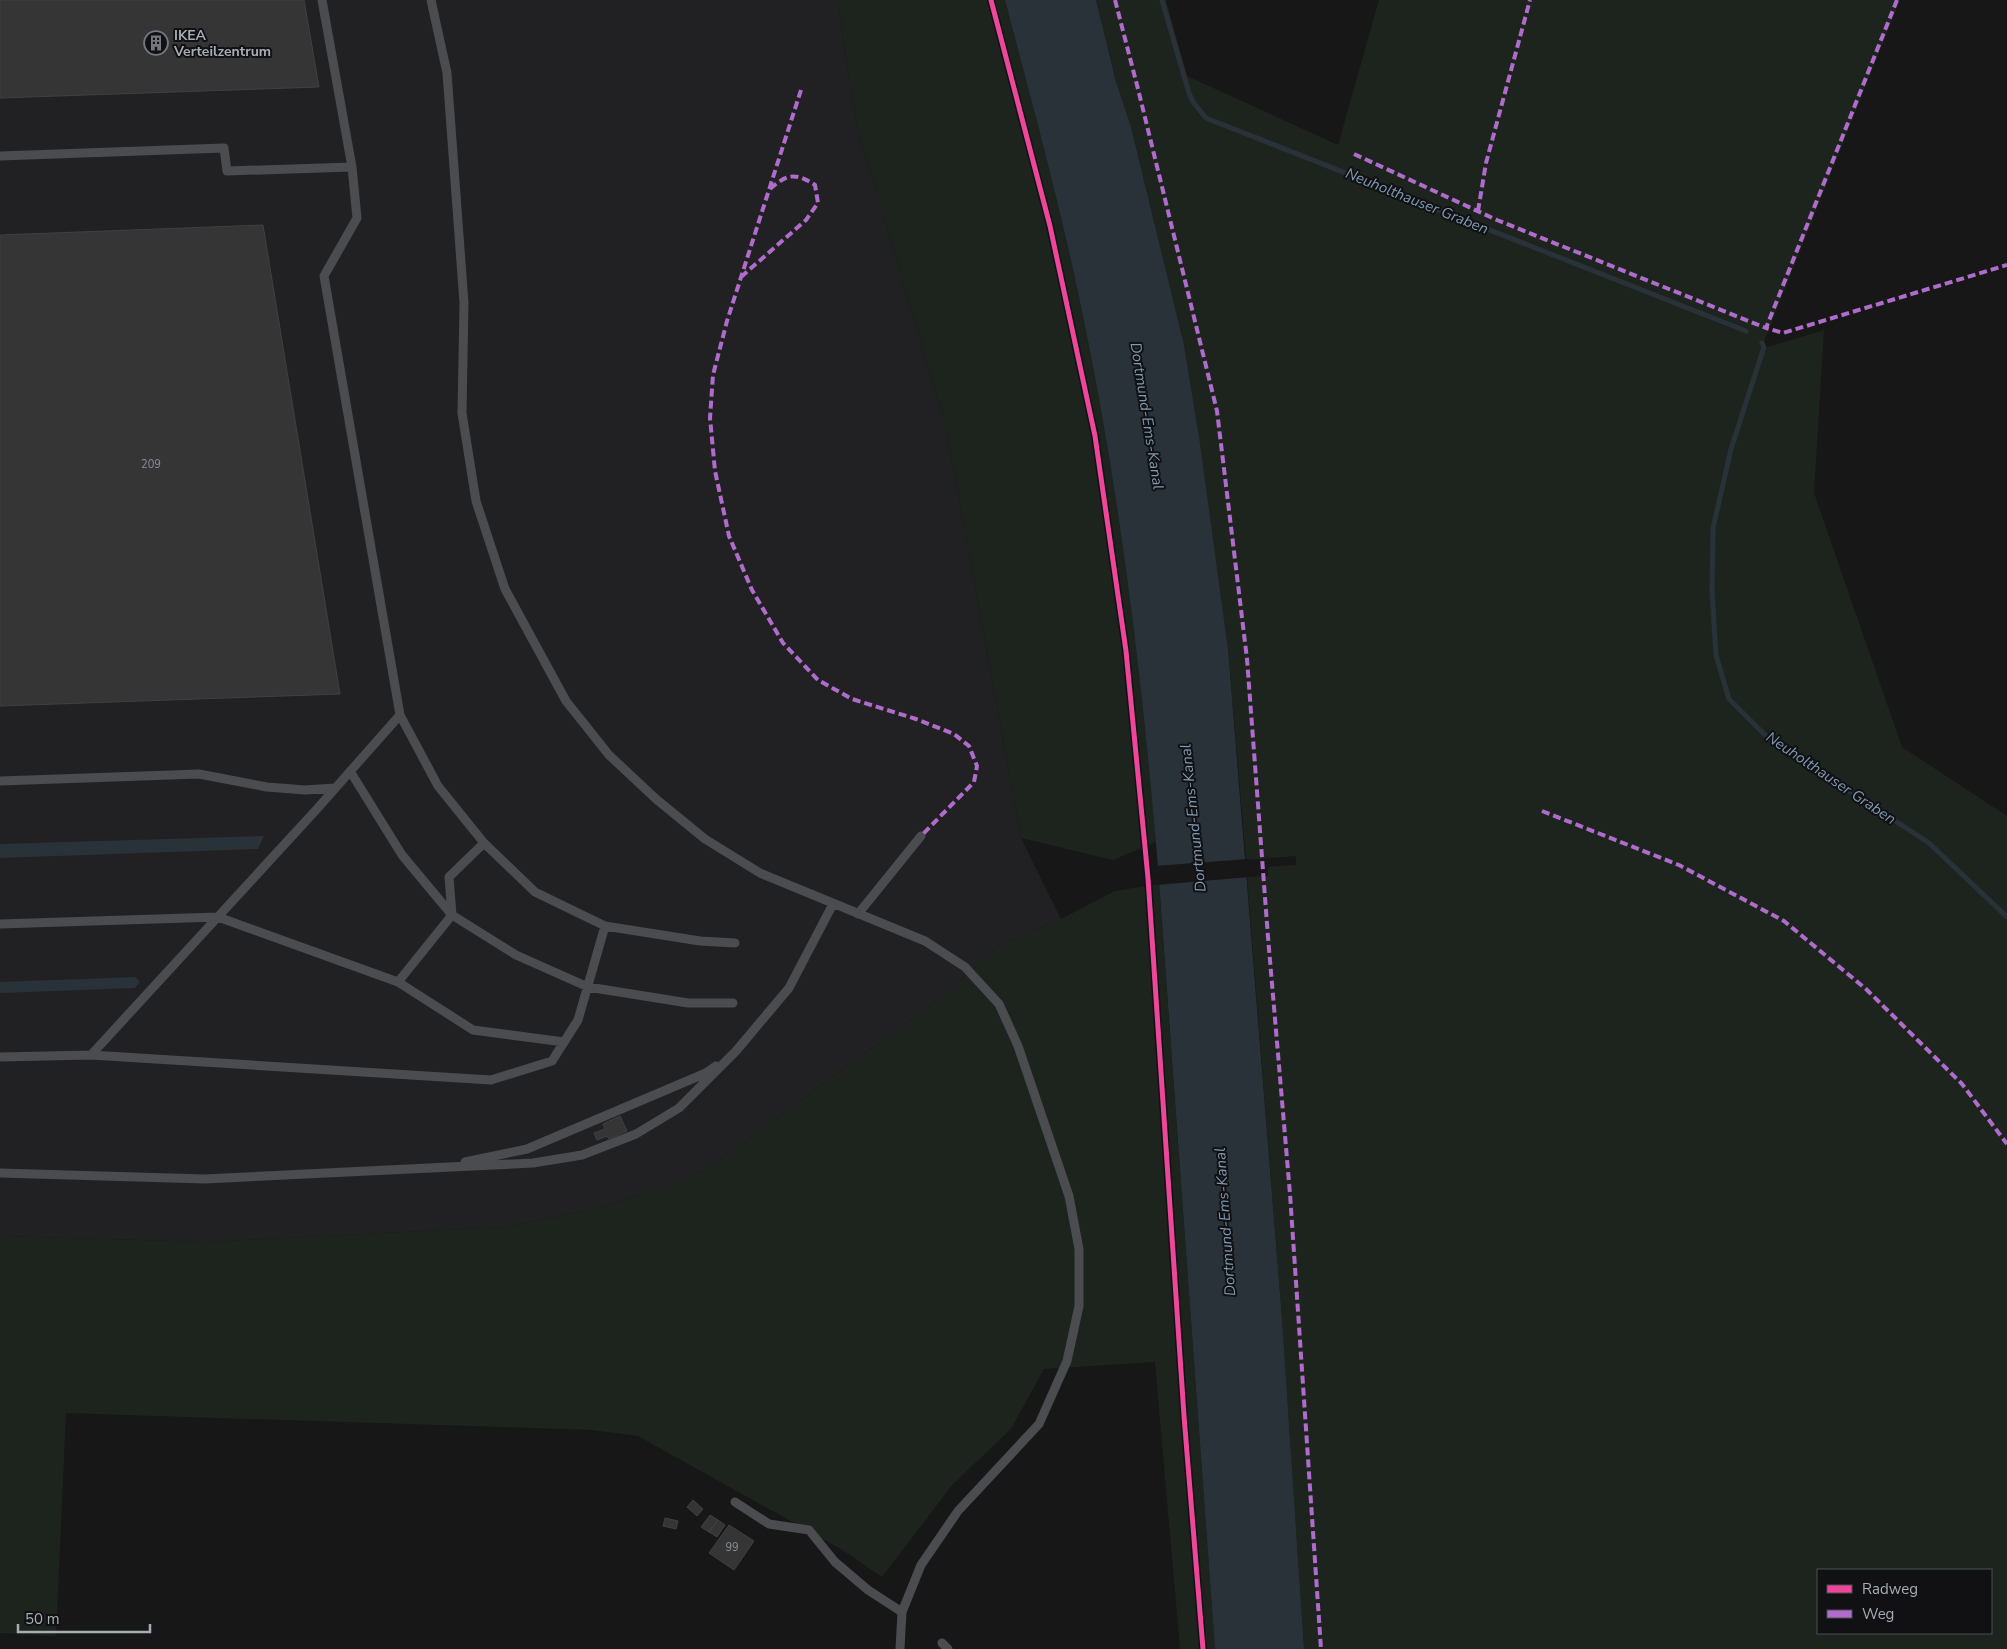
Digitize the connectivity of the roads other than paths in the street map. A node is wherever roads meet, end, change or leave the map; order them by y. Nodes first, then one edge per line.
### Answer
1 (322, 0) edge
2 (431, 0) edge
3 (0, 156) edge
4 (352, 167) junction
5 (400, 716) junction
6 (350, 771) junction
7 (0, 781) edge
8 (335, 788) junction
9 (921, 836) dead end
10 (484, 843) junction
11 (833, 904) junction
12 (452, 914) junction
13 (858, 914) junction
14 (218, 917) junction
15 (0, 924) edge
16 (605, 926) junction
17 (735, 943) dead end
18 (398, 982) junction
19 (588, 987) junction
20 (733, 1002) dead end
21 (564, 1042) junction
22 (736, 1051) junction
23 (91, 1054) junction
24 (0, 1057) edge
25 (439, 1168) junction
26 (0, 1173) edge
27 (735, 1502) dead end
28 (902, 1612) junction
29 (900, 1649) edge

1 - 4 lane
2 - 11 lane
3 - 4 lane
4 - 5 lane
5 - 6 lane
5 - 10 lane
6 - 8 lane
6 - 12 lane
7 - 8 lane
8 - 14 lane
9 - 13 lane
10 - 12 lane
10 - 16 lane
11 - 13 lane
11 - 22 lane
12 - 18 lane
12 - 19 lane
13 - 28 lane
14 - 15 lane
14 - 18 lane
14 - 23 lane
16 - 17 lane
16 - 19 lane
18 - 21 lane
19 - 20 lane
19 - 21 lane
21 - 23 lane
22 - 25 lane
22 - 25 lane
23 - 24 lane
25 - 26 lane
27 - 28 lane
28 - 29 lane

